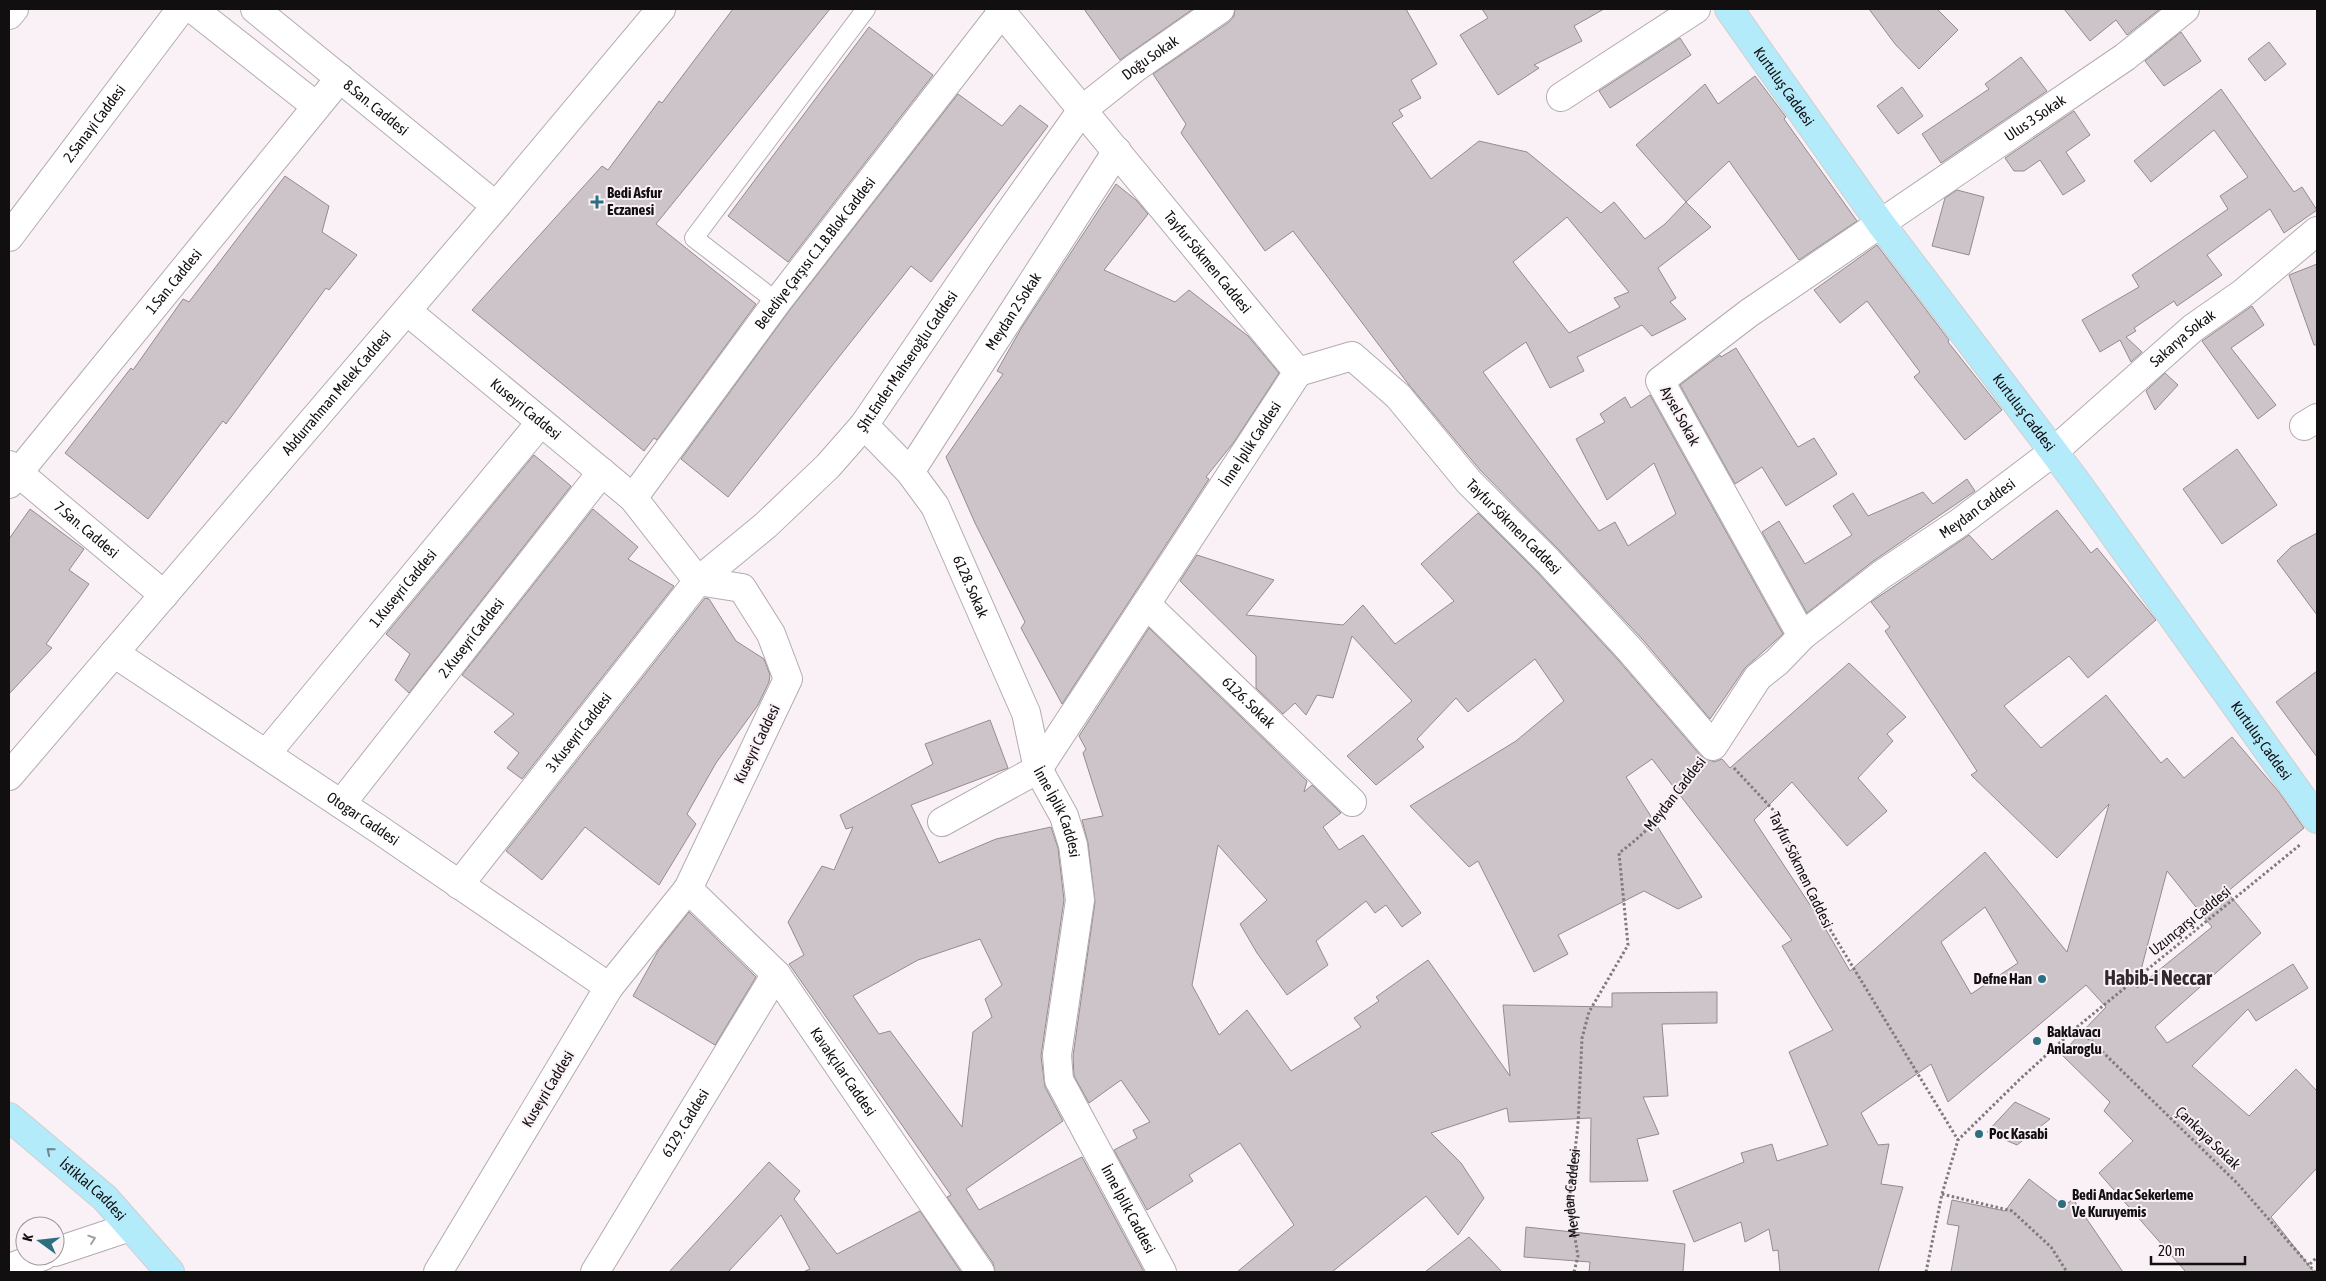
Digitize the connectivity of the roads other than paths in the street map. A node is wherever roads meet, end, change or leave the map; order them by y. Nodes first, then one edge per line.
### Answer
1 (14, 9) edge
2 (181, 9) edge
3 (193, 9) edge
4 (255, 9) edge
5 (661, 9) edge
6 (866, 9) edge
7 (1220, 9) edge
8 (1696, 9) edge
9 (1730, 9) edge
10 (2185, 9) edge
11 (1000, 10) edge
12 (9, 15) edge
13 (340, 78) junction
14 (1561, 97) dead end
15 (316, 106) junction
16 (1082, 110) junction
17 (1117, 151) junction
18 (496, 206) junction
19 (1881, 224) junction
20 (2317, 231) edge
21 (9, 237) edge
22 (777, 302) junction
23 (407, 311) junction
24 (1298, 372) junction
25 (541, 422) junction
26 (864, 425) junction
27 (2053, 452) junction
28 (602, 472) junction
29 (910, 472) junction
30 (12, 474) edge
31 (633, 498) junction
32 (698, 581) junction
33 (164, 594) junction
34 (1146, 604) junction
35 (1802, 636) junction
36 (114, 653) junction
37 (1713, 746) joint
38 (266, 754) junction
39 (1038, 769) junction
40 (9, 776) edge
41 (1352, 802) dead end
42 (341, 804) junction
43 (942, 822) dead end
44 (2312, 830) edge
45 (460, 885) junction
46 (688, 889) junction
47 (776, 974) junction
48 (609, 987) junction
49 (9, 1117) edge
50 (130, 1227) junction
51 (65, 1249) edge
52 (170, 1272) edge
53 (438, 1272) edge
54 (595, 1272) edge
55 (980, 1272) edge
56 (1162, 1272) edge

1 - 12 street
2 - 21 street, 2.Sanayi Caddesi
3 - 15 street
4 - 13 street, 8.San. Caddesi
5 - 18 street, Abdurrahman Melek Caddesi
6 - 22 lane
7 - 16 street, Doğu Sokak
8 - 14 street
9 - 19 main road, Kurtuluş Caddesi
10 - 19 street, Ulus 3 Sokak
11 - 16 street, Tayfur Sökmen Caddesi
11 - 22 street, Belediye Çarşısı C.1.B.Blok Caddesi
13 - 15 street, 1.San. Caddesi
13 - 18 street, 8.San. Caddesi
15 - 30 street, 1.San. Caddesi
16 - 17 street, Tayfur Sökmen Caddesi
16 - 26 street, Şht.Ender Mahseroğlu Caddesi
17 - 24 street, Tayfur Sökmen Caddesi
17 - 29 street, Meydan 2 Sokak
18 - 23 street, Abdurrahman Melek Caddesi
19 - 27 main road, Kurtuluş Caddesi
19 - 35 street, Aysel Sokak
20 - 27 street, Sakarya Sokak
22 - 31 street, Belediye Çarşısı C.1.B.Blok Caddesi
23 - 25 street, Kuseyri Caddesi
23 - 33 street, Abdurrahman Melek Caddesi
24 - 34 street, İnne İplik Caddesi
24 - 37 street, Tayfur Sökmen Caddesi
25 - 28 street, Kuseyri Caddesi
25 - 38 street, 1.Kuseyri Caddesi
26 - 29 street, 6128. Sokak
26 - 32 street, Şht.Ender Mahseroğlu Caddesi
27 - 35 street, Meydan Caddesi
27 - 44 main road, Kurtuluş Caddesi
28 - 31 street, Kuseyri Caddesi
28 - 42 street, 2.Kuseyri Caddesi
29 - 39 street, 6128. Sokak
30 - 33 street, 7.San. Caddesi
31 - 32 street, Kuseyri Caddesi
32 - 45 street, 3.Kuseyri Caddesi
32 - 46 street, Kuseyri Caddesi
33 - 36 street, Abdurrahman Melek Caddesi
34 - 39 street, İnne İplik Caddesi
34 - 41 street, 6126. Sokak
35 - 37 street, Meydan Caddesi
36 - 38 street, Otogar Caddesi
36 - 40 street, Abdurrahman Melek Caddesi
38 - 42 street, Otogar Caddesi
39 - 43 street
39 - 56 street, İnne İplik Caddesi
42 - 45 street, Otogar Caddesi
45 - 48 street, Otogar Caddesi
46 - 47 street, Kavakçılar Caddesi
46 - 48 street, Kuseyri Caddesi
47 - 54 street, 6129. Caddesi
47 - 55 street, Kavakçılar Caddesi
48 - 53 street, Kuseyri Caddesi
50 -> 49 main road, İstiklal Caddesi
51 -> 50 street
50 - 52 main road, İstiklal Caddesi

